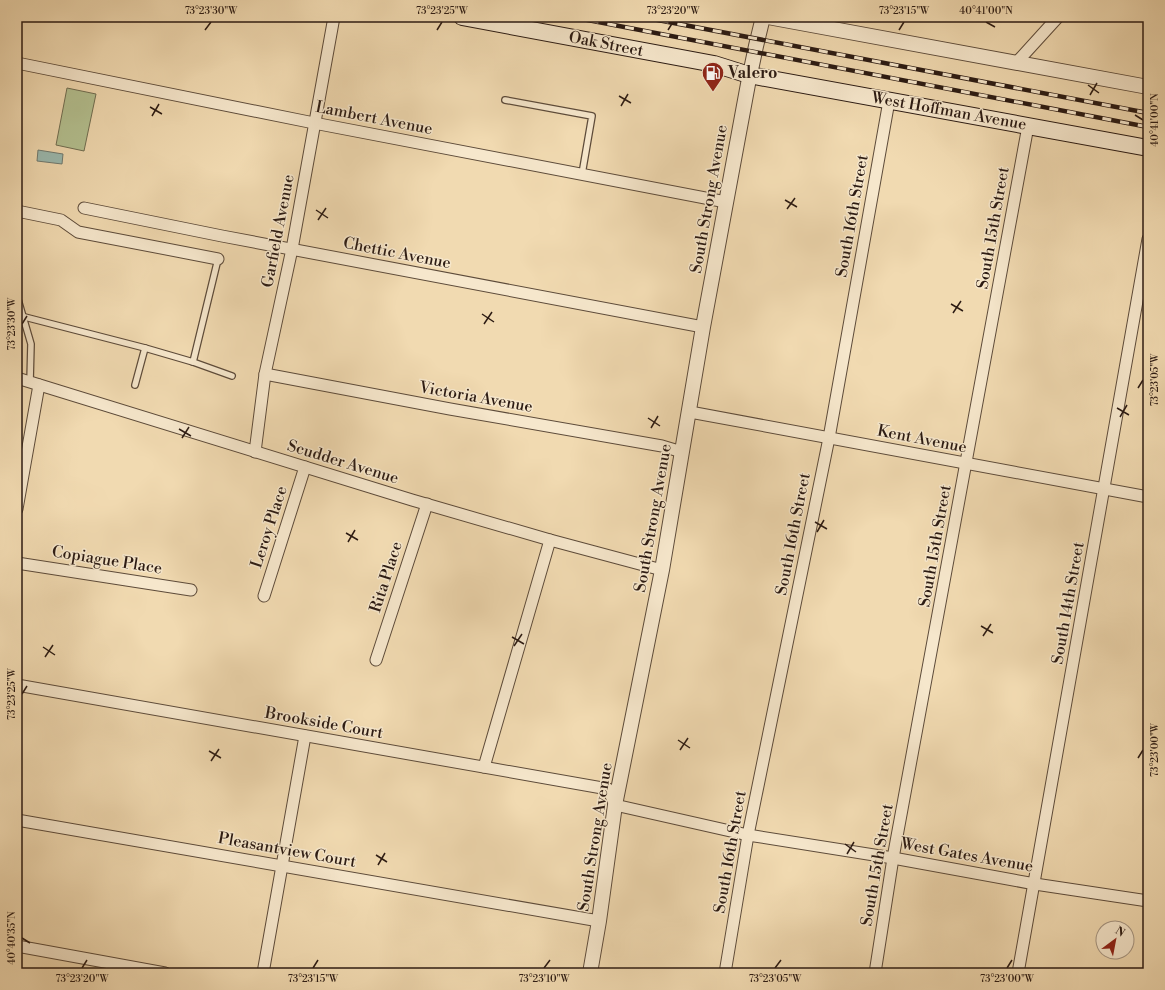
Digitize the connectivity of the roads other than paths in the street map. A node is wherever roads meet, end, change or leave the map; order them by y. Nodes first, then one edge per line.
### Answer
1 (334, 17) edge
2 (462, 17) edge
3 (763, 17) edge
4 (768, 17) edge
5 (1058, 17) edge
6 (1017, 62) junction
7 (17, 63) edge
8 (750, 75) junction
9 (1148, 87) edge
10 (505, 100) dead end
11 (889, 100) junction
12 (314, 123) junction
13 (1028, 126) junction
14 (1148, 148) edge
15 (582, 174) junction
16 (726, 202) junction
17 (84, 208) dead end
18 (17, 211) edge
19 (1148, 239) edge
20 (292, 249) junction
21 (218, 259) joint
22 (17, 296) edge
23 (20, 316) edge
24 (703, 327) junction
25 (146, 348) junction
26 (193, 362) junction
27 (265, 374) junction
28 (232, 376) dead end
29 (17, 378) edge
30 (34, 383) junction
31 (135, 384) dead end
32 (690, 412) junction
33 (829, 438) junction
34 (255, 452) junction
35 (682, 452) junction
36 (966, 464) junction
37 (305, 467) junction
38 (1104, 489) junction
39 (1148, 497) edge
40 (427, 504) junction
41 (17, 509) edge
42 (550, 540) junction
43 (17, 562) edge
44 (662, 570) junction
45 (191, 590) dead end
46 (264, 596) dead end
47 (376, 660) dead end
48 (17, 685) edge
49 (306, 736) junction
50 (484, 767) junction
51 (615, 806) junction
52 (17, 820) edge
53 (748, 836) junction
54 (894, 858) junction
55 (282, 866) junction
56 (1035, 884) junction
57 (1148, 900) edge
58 (599, 921) junction
59 (17, 946) edge
60 (165, 973) edge
61 (263, 973) edge
62 (590, 973) edge
63 (725, 973) edge
64 (875, 973) edge
65 (1018, 973) edge

1 - 12 street, Garfield Avenue
2 - 8 main road, Oak Street
3 - 8 street, South Strong Avenue
4 - 6 street
5 - 6 street
6 - 9 street
7 - 12 street, Lambert Avenue
8 - 11 main road, West Hoffman Avenue
8 - 16 street, South Strong Avenue
10 - 15 lane
11 - 13 main road, West Hoffman Avenue
11 - 33 street, South 16th Street
12 - 15 street, Lambert Avenue
12 - 20 street, Garfield Avenue
13 - 14 main road, West Hoffman Avenue
13 - 36 street, South 15th Street
15 - 16 street, Lambert Avenue
16 - 24 street, South Strong Avenue
17 - 20 street, Chettic Avenue
18 - 21 street
19 - 38 street, South 14th Street
20 - 24 street, Chettic Avenue
20 - 27 street, Garfield Avenue
21 - 26 lane
22 - 23 lane
23 - 25 lane
23 - 30 lane
24 - 32 street, South Strong Avenue
25 - 26 lane
25 - 31 lane
26 - 28 lane
27 - 34 street, Garfield Avenue
27 - 35 street, Victoria Avenue
29 - 30 street, Scudder Avenue
30 - 34 street, Scudder Avenue
30 - 41 street
32 - 33 street, Kent Avenue
32 - 35 street, South Strong Avenue
33 - 36 street, Kent Avenue
33 - 53 street, South 16th Street
34 - 37 street, Scudder Avenue
35 - 44 street, South Strong Avenue
36 - 38 street, Kent Avenue
36 - 54 street, South 15th Street
37 - 40 street, Scudder Avenue
37 - 46 street, Leroy Place
38 - 39 street, Kent Avenue
38 - 56 street, South 14th Street
40 - 42 street, Scudder Avenue
40 - 47 street, Rita Place
42 - 44 street, Scudder Avenue
42 - 50 street
43 - 45 street, Copiague Place
44 - 51 street, South Strong Avenue
48 - 49 street, Brookside Court
49 - 50 street, Brookside Court
49 - 55 street
50 - 51 street, Brookside Court
51 - 53 street, West Gates Avenue
51 - 58 street, South Strong Avenue
52 - 55 street, Pleasantview Court
53 - 54 street, West Gates Avenue
53 - 63 street, South 16th Street
54 - 56 street, West Gates Avenue
54 - 64 street, South 15th Street
55 - 58 street, Pleasantview Court
55 - 61 street
56 - 57 street, West Gates Avenue
56 - 65 street, South 14th Street
58 - 62 street, South Strong Avenue
59 - 60 street

